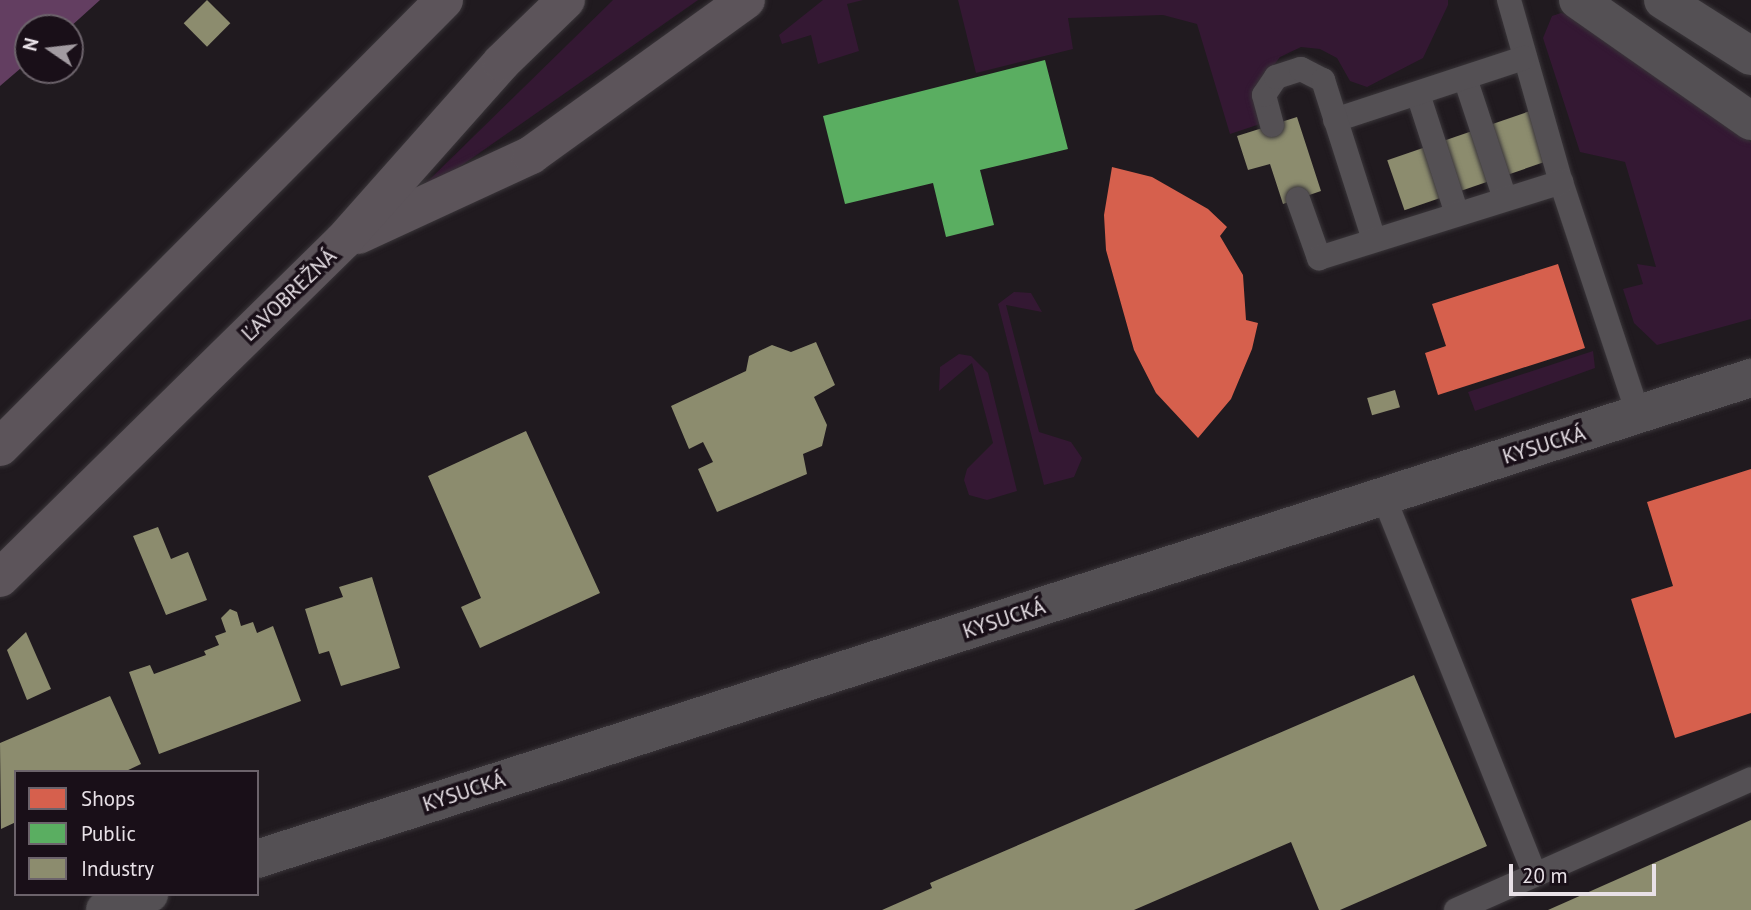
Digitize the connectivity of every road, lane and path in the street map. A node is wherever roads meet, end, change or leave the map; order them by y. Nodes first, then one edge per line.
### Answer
1 (444, 0) edge
2 (566, 0) edge
3 (747, 0) edge
4 (1509, 0) edge
5 (1578, 0) edge
6 (1663, 0) edge
7 (1751, 56) edge
8 (1524, 58) junction
9 (1465, 78) junction
10 (1418, 94) junction
11 (1335, 120) junction
12 (1751, 121) edge
13 (1272, 125) dead end
14 (1561, 182) junction
15 (1298, 199) dead end
16 (1505, 199) junction
17 (1457, 214) junction
18 (1374, 240) junction
19 (343, 241) junction
20 (1751, 378) edge
21 (1639, 416) junction
22 (0, 447) edge
23 (1383, 495) junction
24 (0, 578) edge
25 (1751, 779) edge
26 (259, 858) edge
27 (1535, 875) junction
28 (144, 896) edge
29 (105, 910) edge
30 (1456, 910) edge

1 - 22 main road
2 - 19 main road, ĽAVOBREŽNÁ
3 - 19 main road
4 - 8 lane
5 - 12 street
6 - 7 street
8 - 9 lane
8 - 14 lane
9 - 10 lane
9 - 16 lane
10 - 11 lane
10 - 17 lane
11 - 13 lane
11 - 18 lane
14 - 16 lane
14 - 21 lane
15 - 18 lane
16 - 17 lane
17 - 18 lane
19 - 24 main road, ĽAVOBREŽNÁ
20 - 21 street, KYSUCKÁ
21 - 23 street, KYSUCKÁ
23 - 26 street, KYSUCKÁ
23 - 27 lane
25 - 27 lane
27 - 30 lane
28 - 29 street

